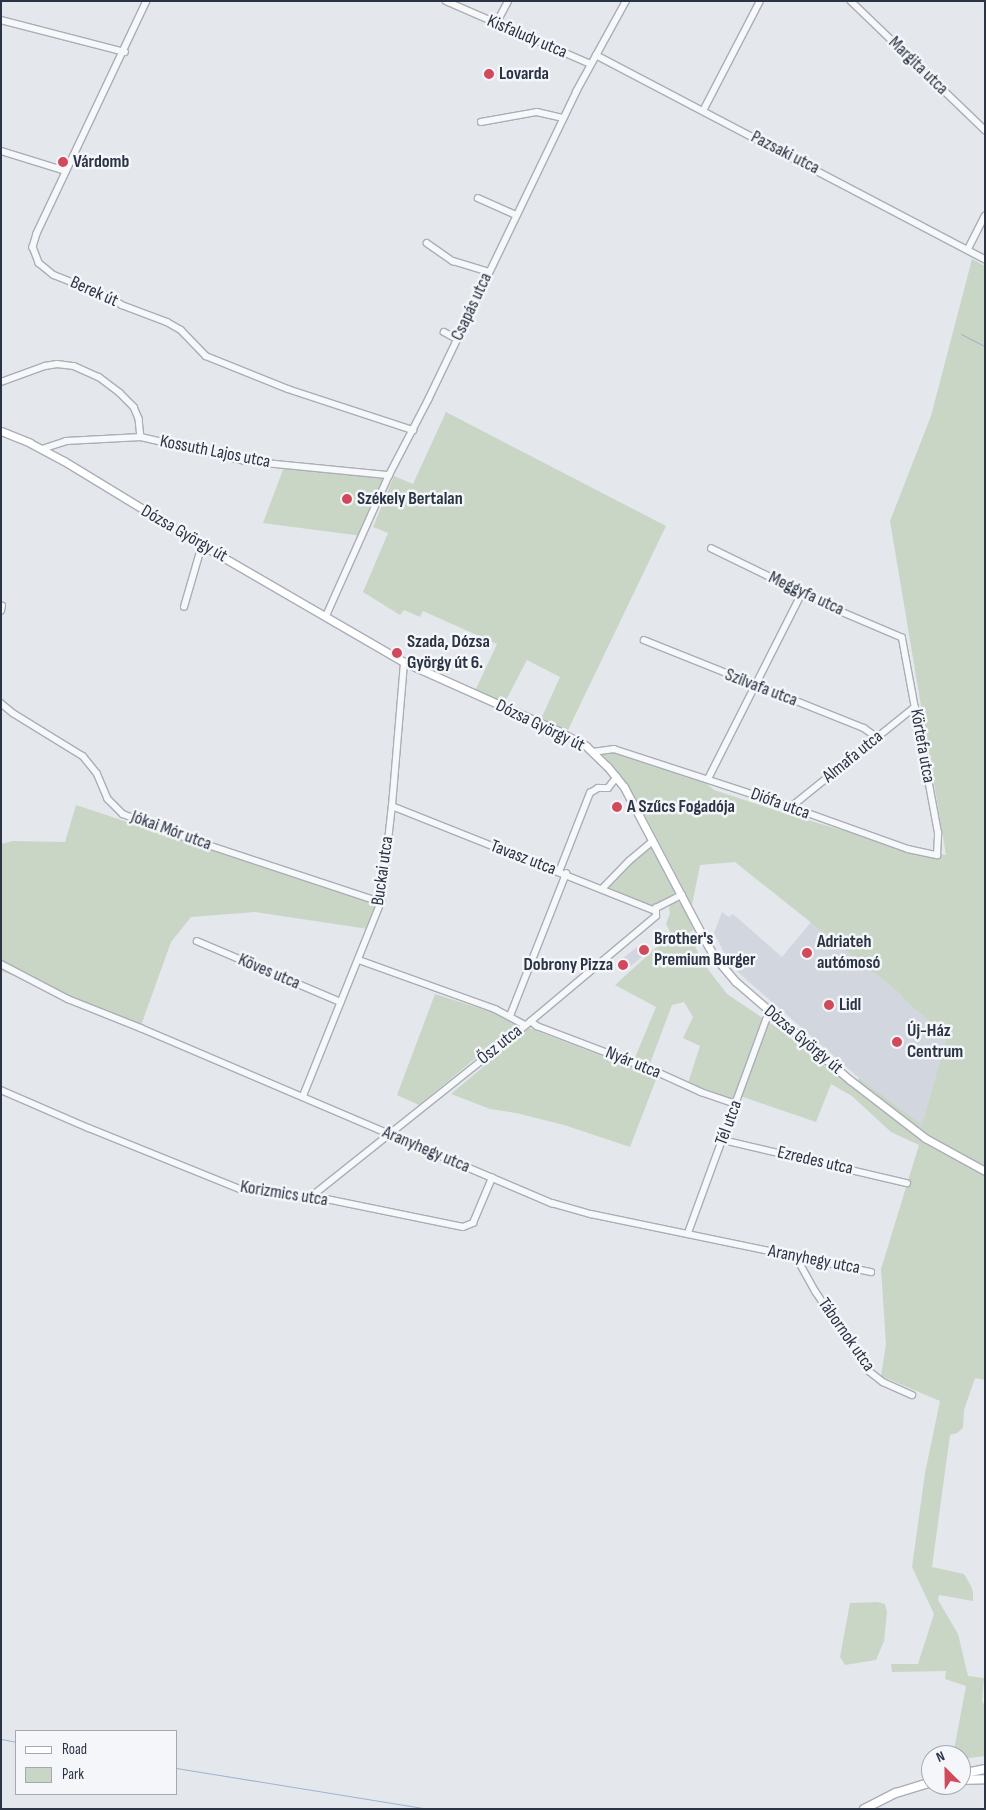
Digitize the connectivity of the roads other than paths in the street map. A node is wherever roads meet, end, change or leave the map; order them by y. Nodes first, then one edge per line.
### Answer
1 (147, 1) edge
2 (446, 1) edge
3 (508, 1) edge
4 (626, 1) edge
5 (760, 1) edge
6 (851, 1) edge
7 (1, 20) edge
8 (496, 24) junction
9 (124, 52) junction
10 (596, 55) junction
11 (581, 60) junction
12 (591, 64) junction
13 (585, 74) junction
14 (703, 111) junction
15 (563, 118) junction
16 (481, 122) dead end
17 (985, 130) edge
18 (1, 151) edge
19 (66, 171) junction
20 (478, 198) dead end
21 (516, 215) junction
22 (985, 216) edge
23 (427, 243) dead end
24 (971, 251) junction
25 (985, 259) edge
26 (488, 272) junction
27 (444, 332) dead end
28 (457, 339) junction
29 (1, 382) edge
30 (413, 430) junction
31 (1, 431) edge
32 (141, 437) junction
33 (42, 449) junction
34 (389, 475) junction
35 (202, 545) junction
36 (712, 549) dead end
37 (802, 593) junction
38 (184, 607) dead end
39 (326, 616) junction
40 (902, 638) joint
41 (644, 640) dead end
42 (404, 662) junction
43 (754, 686) junction
44 (1, 703) edge
45 (915, 707) junction
46 (877, 737) junction
47 (593, 752) junction
48 (617, 778) junction
49 (708, 779) junction
50 (392, 806) junction
51 (791, 807) junction
52 (653, 841) junction
53 (938, 855) joint
54 (563, 873) junction
55 (602, 889) junction
56 (682, 895) junction
57 (381, 902) junction
58 (654, 910) junction
59 (197, 941) dead end
60 (359, 960) junction
61 (1, 964) edge
62 (341, 1002) junction
63 (771, 1014) junction
64 (510, 1016) junction
65 (528, 1023) junction
66 (1, 1090) edge
67 (303, 1096) junction
68 (736, 1104) junction
69 (389, 1135) junction
70 (723, 1140) junction
71 (985, 1171) edge
72 (492, 1178) junction
73 (907, 1182) dead end
74 (312, 1196) junction
75 (688, 1233) junction
76 (797, 1258) junction
77 (871, 1272) dead end
78 (912, 1394) dead end
79 (985, 1769) edge
80 (971, 1772) edge
81 (985, 1779) edge
82 (971, 1780) edge
83 (921, 1785) edge
84 (864, 1809) edge

1 - 9 street, Berek út
2 - 8 street, Kisfaludy utca
3 - 8 street
4 - 10 street, Csapás utca
5 - 14 street
6 - 17 street, Margita utca
7 - 9 street
8 - 11 street, Kisfaludy utca
9 - 19 street, Berek út
10 - 12 street, Csapás utca
10 - 14 street, Pazsaki utca
11 - 12 street, Kisfaludy utca
11 - 13 street, Kisfaludy utca
12 - 13 street, Csapás utca
13 - 15 street, Csapás utca
14 - 24 street, Pazsaki utca
15 - 16 street
15 - 21 street, Csapás utca
18 - 19 street
19 - 30 street, Berek út
20 - 21 street
21 - 26 street, Csapás utca
22 - 24 street
23 - 26 street
24 - 25 street, Pazsaki utca
26 - 28 street, Csapás utca
27 - 28 street
28 - 30 street, Csapás utca
29 - 32 street
30 - 34 street, Csapás utca
31 - 33 main road, Dózsa György út
32 - 33 street, Kossuth Lajos utca
32 - 34 street, Kossuth Lajos utca
33 - 35 main road, Dózsa György út
34 - 39 street, Csapás utca
35 - 38 street
35 - 39 main road, Dózsa György út
36 - 37 street, Meggyfa utca
37 - 40 street, Meggyfa utca
37 - 43 street
39 - 42 main road, Dózsa György út
40 - 45 street, Körtefa utca
41 - 43 street, Szilvafa utca
42 - 47 main road, Dózsa György út
42 - 50 street, Buckai utca
43 - 46 street, Szilvafa utca
43 - 49 street
44 - 57 street, Jókai Mór utca
45 - 46 street, Almafa utca
45 - 53 street, Körtefa utca
46 - 51 street, Almafa utca
47 - 48 main road, Dózsa György út
47 - 49 street, Diófa utca
48 - 52 main road, Dózsa György út
48 - 54 street
49 - 51 street, Diófa utca
50 - 54 street, Tavasz utca
50 - 57 street, Buckai utca
51 - 53 street, Diófa utca
52 - 55 street
52 - 56 main road, Dózsa György út
54 - 55 street, Tavasz utca
54 - 64 street
55 - 58 street, Tavasz utca
56 - 58 street, Ősz utca
56 - 63 main road, Dózsa György út
57 - 60 street, Buckai utca
58 - 65 street, Ősz utca
59 - 62 street, Köves utca
60 - 62 street, Buckai utca
60 - 64 street, Nyár utca
61 - 67 street, Aranyhegy utca
62 - 67 street, Buckai utca
63 - 68 street, Tél utca
63 - 71 main road, Dózsa György út
64 - 65 street, Nyár utca
65 - 68 street, Nyár utca
65 - 69 street, Ősz utca
66 - 74 street, Korizmics utca
67 - 69 street, Aranyhegy utca
68 - 70 street, Tél utca
69 - 72 street, Aranyhegy utca
69 - 74 street, Ősz utca
70 - 73 street, Ezredes utca
70 - 75 street, Tél utca
72 - 74 street, Korizmics utca
72 - 75 street, Aranyhegy utca
75 - 76 street, Aranyhegy utca
76 - 77 street, Aranyhegy utca
76 - 78 street, Tábornok utca
79 - 80 highway
81 - 82 highway
83 - 84 highway

